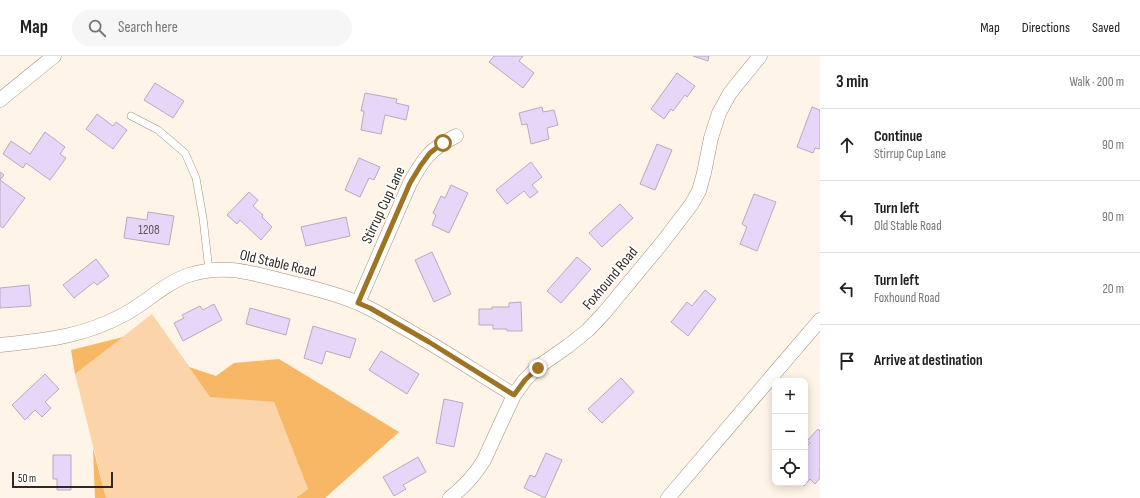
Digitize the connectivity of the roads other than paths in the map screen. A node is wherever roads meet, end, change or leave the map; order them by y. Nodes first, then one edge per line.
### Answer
1 (54, 56) edge
2 (760, 56) edge
3 (0, 100) edge
4 (131, 116) dead end
5 (456, 136) dead end
6 (210, 270) junction
7 (358, 303) junction
8 (820, 320) edge
9 (0, 345) edge
10 (514, 395) junction
11 (450, 498) edge
12 (668, 498) edge

1 - 3 street
2 - 10 street, Foxhound Road
4 - 6 lane
5 - 7 street, Stirrup Cup Lane
6 - 7 street, Old Stable Road
6 - 9 street, Old Stable Road
7 - 10 street, Old Stable Road
8 - 12 street
10 - 11 street, Foxhound Road

